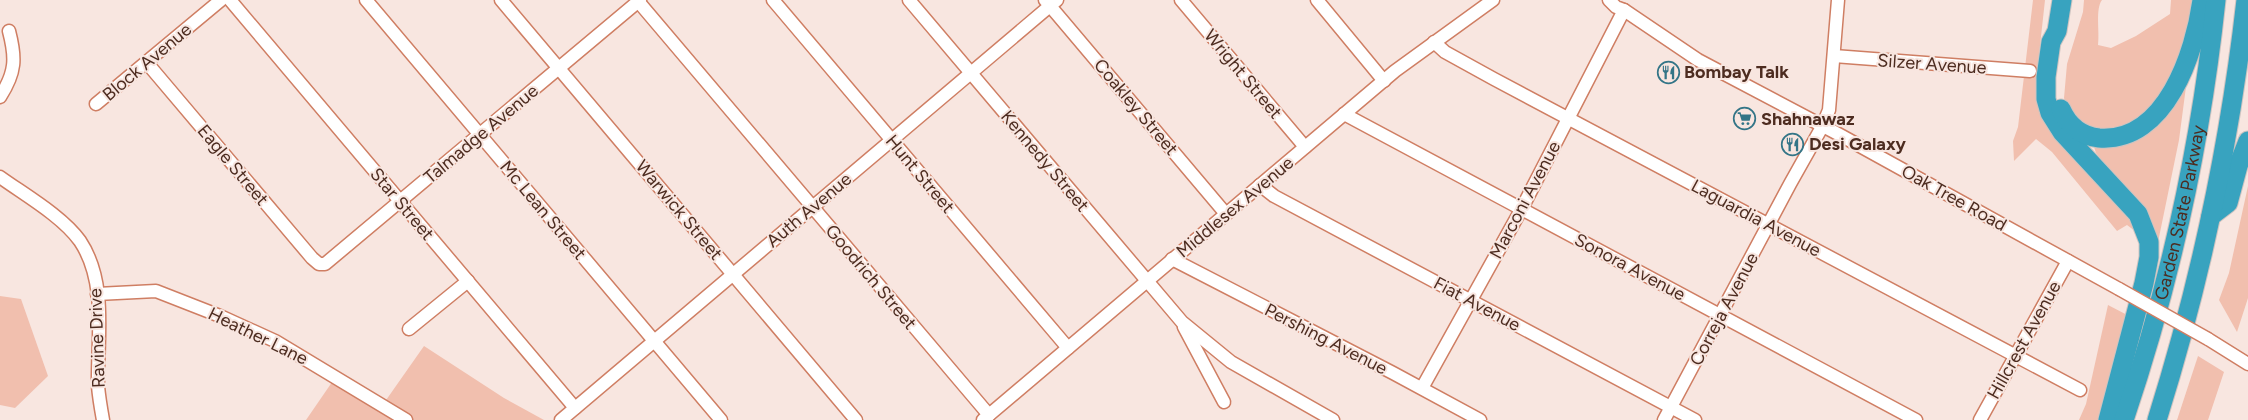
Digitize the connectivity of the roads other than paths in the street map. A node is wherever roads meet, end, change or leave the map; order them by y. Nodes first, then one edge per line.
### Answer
1 (221, 0) edge
2 (230, 0) edge
3 (366, 0) edge
4 (501, 0) edge
5 (638, 0) edge
6 (773, 0) edge
7 (908, 0) edge
8 (1181, 0) edge
9 (1317, 0) edge
10 (1493, 0) edge
11 (1609, 0) edge
12 (1838, 0) edge
13 (2062, 0) edge
14 (2202, 0) edge
15 (2216, 0) edge
16 (2246, 0) edge
17 (1051, 2) edge
18 (1624, 10) junction
19 (9, 31) dead end
20 (2057, 31) junction
21 (1434, 42) junction
22 (1834, 56) junction
23 (146, 63) junction
24 (559, 68) junction
25 (2030, 72) dead end
26 (970, 73) junction
27 (1384, 80) junction
28 (0, 97) edge
29 (96, 104) dead end
30 (1344, 114) junction
31 (1568, 119) junction
32 (1822, 127) junction
33 (480, 135) junction
34 (892, 140) junction
35 (2248, 141) edge
36 (1306, 147) junction
37 (0, 177) edge
38 (1260, 185) junction
39 (401, 202) junction
40 (812, 208) junction
41 (1521, 210) junction
42 (1226, 214) junction
43 (2211, 216) junction
44 (1769, 224) junction
45 (1172, 260) junction
46 (2068, 261) junction
47 (322, 264) joint
48 (733, 274) junction
49 (468, 282) junction
50 (1146, 282) junction
51 (97, 294) junction
52 (1470, 300) junction
53 (1720, 315) junction
54 (1182, 322) junction
55 (409, 329) dead end
56 (654, 341) junction
57 (1068, 348) junction
58 (2015, 356) junction
59 (2248, 364) edge
60 (1422, 388) junction
61 (2080, 390) dead end
62 (1224, 402) dead end
63 (1671, 407) junction
64 (575, 408) junction
65 (986, 418) edge
66 (103, 420) edge
67 (406, 420) edge
68 (560, 420) edge
69 (721, 420) edge
70 (856, 420) edge
71 (1333, 420) edge
72 (1480, 420) edge
73 (1664, 420) edge
74 (1695, 420) edge
75 (1916, 420) edge
76 (1980, 420) edge
77 (2108, 420) edge
78 (2124, 420) edge
79 (2157, 420) edge

1 - 23 street, Block Avenue
2 - 39 street, Star Street
3 - 33 street, Mc Lean Street
4 - 24 street, Warwick Street
5 - 24 street, Talmadge Avenue
5 - 40 street, Goodrich Street
6 - 34 street, Hunt Street
7 - 26 street, Kennedy Street
8 - 36 street, Wright Street
9 - 27 street
10 - 21 street, Middlesex Avenue
11 - 18 street, Oak Tree Road
12 - 22 street, Correja Avenue
13 - 20 highway
14 - 20 highway
15 - 78 highway, Garden State Parkway
16 - 43 highway, Garden State Parkway
17 - 26 street, Auth Avenue
17 - 42 street, Coakley Street
18 - 31 street, Marconi Avenue
18 - 32 street, Oak Tree Road
19 - 28 street
20 - 77 highway
21 - 27 street, Middlesex Avenue
21 - 31 street, Laguardia Avenue
22 - 25 street, Silzer Avenue
22 - 32 street, Correja Avenue
23 - 29 street, Block Avenue
23 - 47 street, Eagle Street
24 - 33 street, Talmadge Avenue
24 - 48 street, Warwick Street
26 - 34 street, Auth Avenue
26 - 50 street, Kennedy Street
27 - 30 street, Middlesex Avenue
30 - 36 street, Middlesex Avenue
30 - 41 street, Sonora Avenue
31 - 41 street, Marconi Avenue
31 - 44 street, Laguardia Avenue
32 - 44 street, Correja Avenue
32 - 46 street, Oak Tree Road
33 - 39 street, Talmadge Avenue
33 - 56 street, Mc Lean Street
34 - 40 street, Auth Avenue
34 - 57 street, Hunt Street
35 - 43 highway
36 - 38 street, Middlesex Avenue
37 - 51 street, Ravine Drive
38 - 42 street, Middlesex Avenue
38 - 52 street, Fiat Avenue
39 - 47 street, Talmadge Avenue
39 - 49 street, Star Street
40 - 48 street, Auth Avenue
40 - 65 street, Goodrich Street
41 - 52 street, Marconi Avenue
41 - 53 street, Sonora Avenue
42 - 45 street, Middlesex Avenue
43 - 79 highway, Garden State Parkway
44 - 53 street, Correja Avenue
44 - 58 street, Laguardia Avenue
45 - 50 street, Middlesex Avenue
45 - 60 street, Pershing Avenue
46 - 58 street, Hillcrest Avenue
46 - 59 street, Oak Tree Road, bridge
48 - 56 street, Auth Avenue
48 - 70 street, Warwick Street
49 - 55 street
49 - 64 street, Star Street
50 - 54 street, Kennedy Street
50 - 57 street, Middlesex Avenue
51 - 66 street, Ravine Drive
51 - 67 street, Heather Lane
52 - 60 street, Marconi Avenue
52 - 63 street, Fiat Avenue
53 - 63 street, Correja Avenue
53 - 75 street, Sonora Avenue
54 - 62 street, Kennedy Street
54 - 71 street, Kennedy Street
56 - 64 street, Auth Avenue
56 - 69 street, Mc Lean Street
57 - 65 street, Middlesex Avenue
58 - 61 street, Laguardia Avenue
58 - 76 street, Hillcrest Avenue
60 - 72 street, Pershing Avenue
63 - 73 street, Correja Avenue
63 - 74 street, Fiat Avenue
64 - 68 street, Auth Avenue

